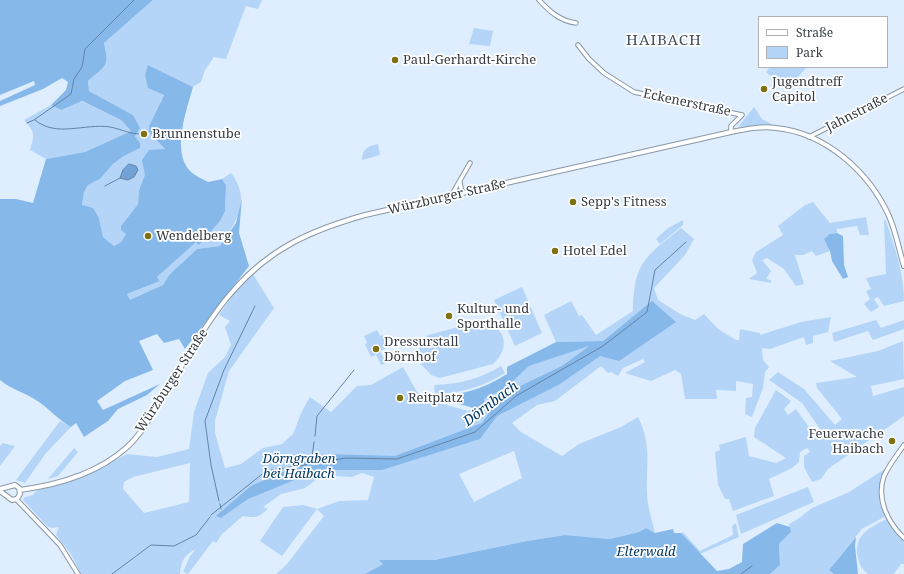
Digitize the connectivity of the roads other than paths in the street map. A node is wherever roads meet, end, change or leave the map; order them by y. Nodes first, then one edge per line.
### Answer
1 (538, 0) edge
2 (576, 23) dead end
3 (578, 45) dead end
4 (904, 89) edge
5 (731, 132) junction
6 (809, 137) junction
7 (470, 163) dead end
8 (460, 182) junction
9 (462, 194) junction
10 (451, 196) junction
11 (904, 266) edge
12 (904, 445) edge
13 (9, 487) junction
14 (0, 490) edge
15 (20, 491) junction
16 (7, 495) junction
17 (17, 499) junction
18 (904, 538) edge
19 (78, 574) edge

1 - 2 street
3 - 5 street, Eckenerstraße
4 - 6 street, Jahnstraße
5 - 6 main road, Würzburger Straße
5 - 9 main road, Würzburger Straße
6 - 11 main road, Würzburger Straße
7 - 8 street
8 - 9 street
8 - 10 street
9 - 10 main road, Würzburger Straße
10 - 15 main road, Würzburger Straße
12 - 18 street
13 - 14 main road
13 - 15 main road
13 - 16 main road
14 - 16 main road
15 - 17 main road
16 - 17 main road
17 - 19 street

